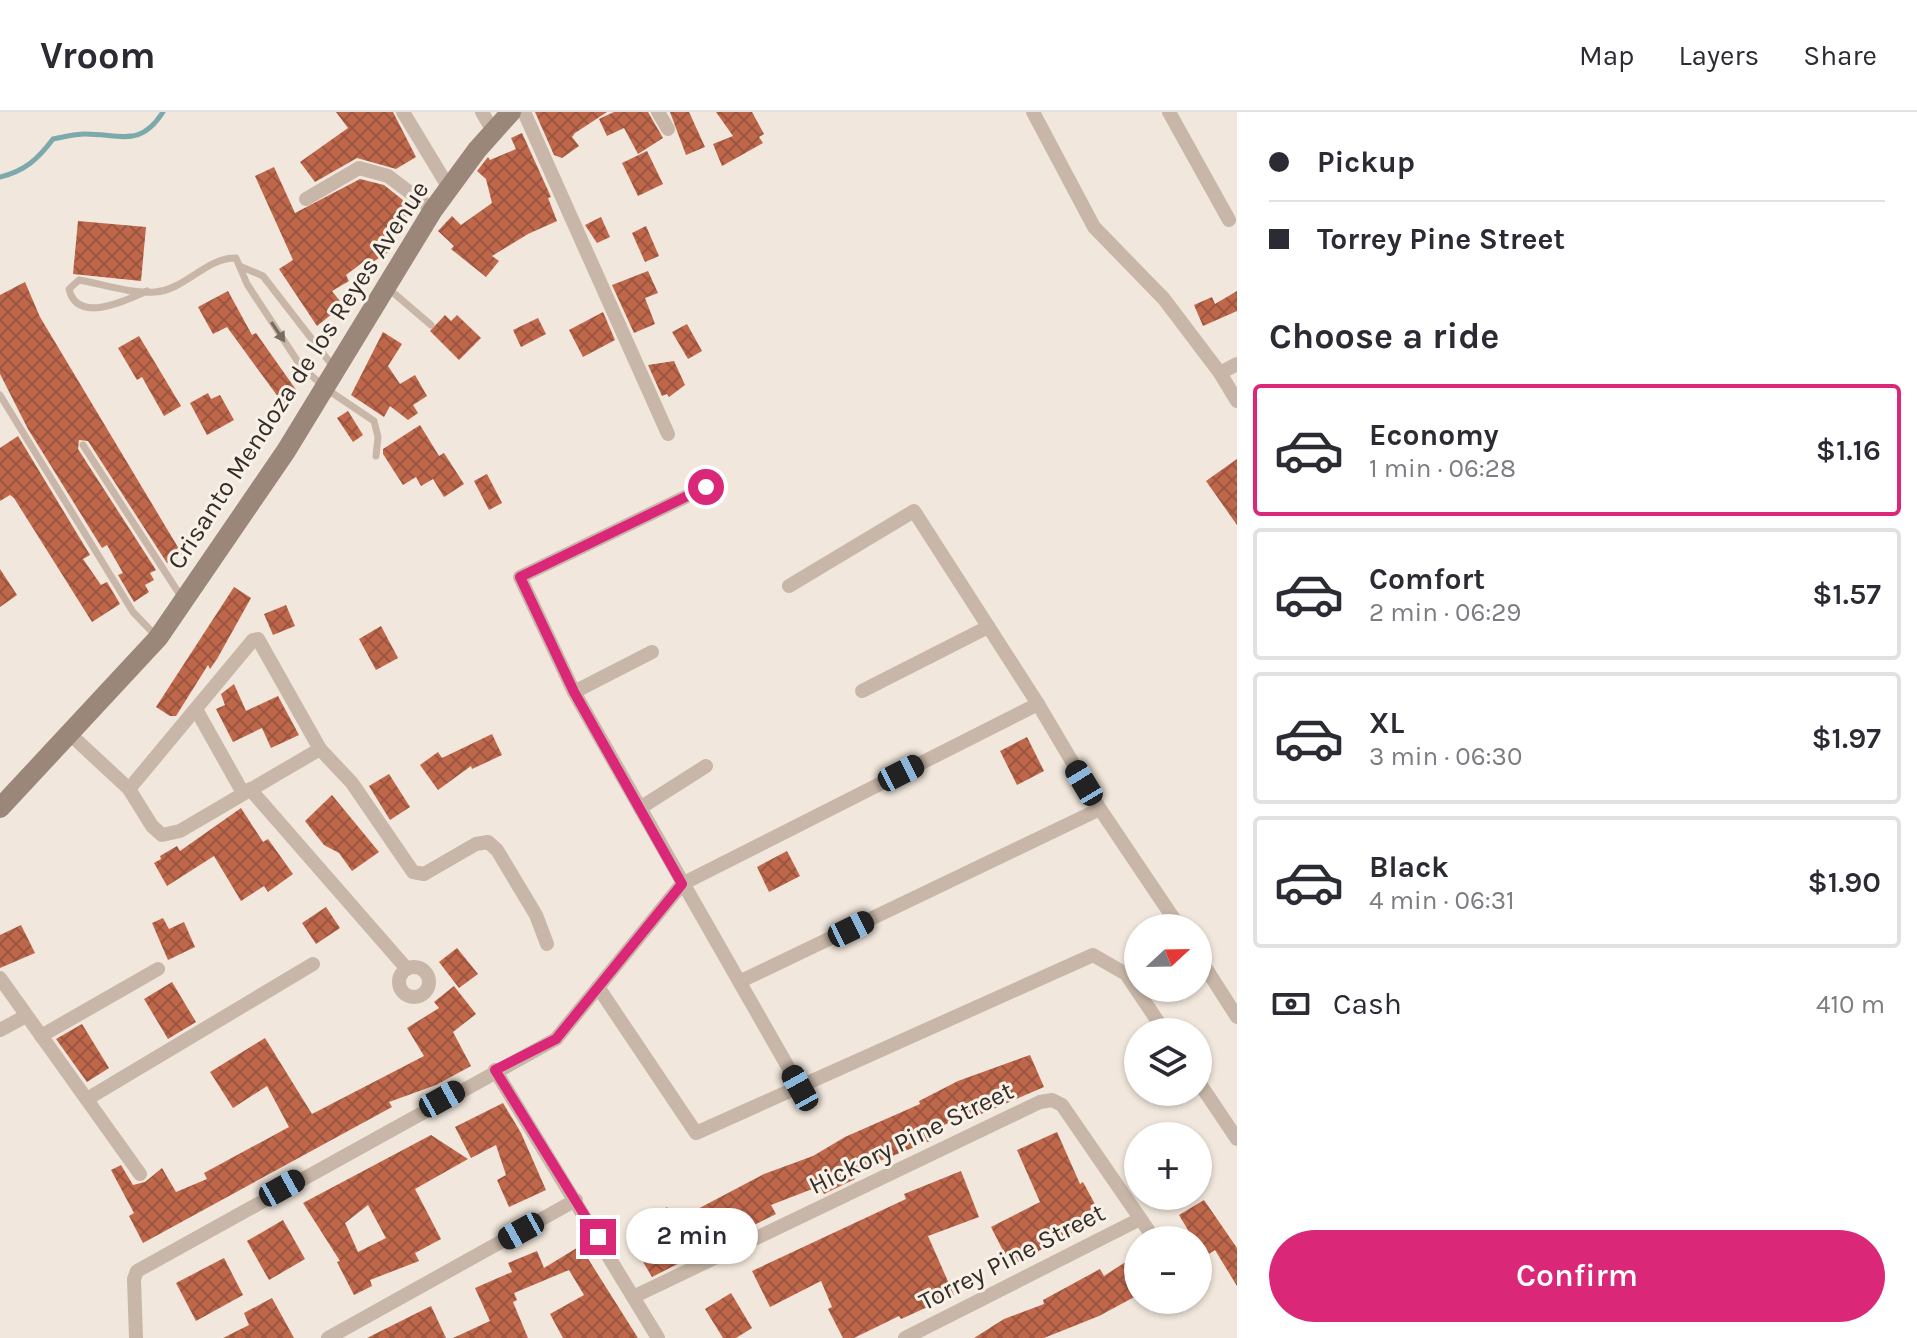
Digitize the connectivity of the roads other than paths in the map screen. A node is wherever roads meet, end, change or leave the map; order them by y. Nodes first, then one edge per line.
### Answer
1 (403, 112) edge
2 (482, 112) edge
3 (511, 112) edge
4 (524, 112) edge
5 (658, 112) edge
6 (1033, 112) edge
7 (1169, 112) edge
8 (668, 129) dead end
9 (493, 131) junction
10 (449, 188) junction
11 (306, 199) dead end
12 (433, 210) junction
13 (1229, 220) dead end
14 (242, 267) junction
15 (387, 287) junction
16 (147, 291) junction
17 (431, 325) dead end
18 (1237, 364) edge
19 (337, 370) junction
20 (1220, 373) junction
21 (325, 388) junction
22 (0, 395) edge
23 (1237, 401) edge
24 (668, 434) dead end
25 (83, 445) dead end
26 (376, 456) dead end
27 (706, 487) dead end
28 (789, 586) dead end
29 (183, 600) junction
30 (988, 627) junction
31 (158, 638) junction
32 (652, 652) dead end
33 (862, 691) dead end
34 (574, 692) junction
35 (1038, 704) junction
36 (197, 711) junction
37 (71, 735) junction
38 (320, 749) junction
39 (706, 766) dead end
40 (129, 789) junction
41 (246, 791) junction
42 (0, 808) edge
43 (640, 808) junction
44 (1100, 809) junction
45 (682, 884) junction
46 (1171, 914) edge
47 (547, 944) dead end
48 (313, 964) dead end
49 (158, 969) dead end
50 (407, 969) dead end
51 (0, 978) edge
52 (1212, 978) edge
53 (741, 981) junction
54 (598, 987) junction
55 (26, 1016) junction
56 (1237, 1017) edge
57 (1156, 1018) edge
58 (0, 1030) edge
59 (41, 1036) junction
60 (495, 1070) junction
61 (800, 1088) junction
62 (87, 1099) junction
63 (1212, 1102) edge
64 (1237, 1139) edge
65 (140, 1174) dead end
66 (576, 1200) junction
67 (1140, 1219) junction
68 (1145, 1226) edge
69 (633, 1297) junction
70 (136, 1338) edge
71 (328, 1338) edge
72 (658, 1338) edge
73 (905, 1338) edge

1 - 10 street
2 - 9 street
3 - 9 main road, Crisanto Mendoza de los Reyes Avenue
4 - 24 street
5 - 8 street
6 - 20 street
7 - 13 street
9 - 10 main road, Crisanto Mendoza de los Reyes Avenue
10 - 12 main road, Crisanto Mendoza de los Reyes Avenue
11 - 12 street
12 - 15 main road, Crisanto Mendoza de los Reyes Avenue
14 - 16 lane
14 - 19 lane
14 -> 21 lane
15 - 17 lane
15 - 19 main road, Crisanto Mendoza de los Reyes Avenue
16 - 16 lane
18 - 20 street
19 - 21 main road, Crisanto Mendoza de los Reyes Avenue
20 - 23 street
21 - 26 lane
21 - 29 main road, Crisanto Mendoza de los Reyes Avenue
22 - 31 lane
25 - 29 lane
27 - 34 street
28 - 30 street
29 - 31 main road, Crisanto Mendoza de los Reyes Avenue
30 - 33 street
30 - 35 street
31 - 37 main road, Crisanto Mendoza de los Reyes Avenue
32 - 34 street
34 - 43 street
35 - 44 street
35 - 45 street
36 - 38 street
36 - 40 street
36 - 41 street
37 - 40 street
37 - 42 main road, Crisanto Mendoza de los Reyes Avenue
38 - 41 street
38 - 47 street
39 - 43 street
40 - 41 street
41 - 50 street
43 - 45 street
44 - 46 street
44 - 53 street
45 - 53 street
45 - 54 street
48 - 62 street
49 - 59 street
51 - 55 street
52 - 56 street
53 - 61 street
54 - 60 street
54 - 61 street
55 - 58 street
55 - 59 street
57 - 61 street
59 - 62 street
60 - 66 street
60 - 70 street
62 - 65 street
63 - 64 street
66 - 69 street
66 - 71 street
67 - 68 street, Hickory Pine Street
67 - 69 street, Hickory Pine Street
67 - 73 street, Torrey Pine Street
69 - 72 street

